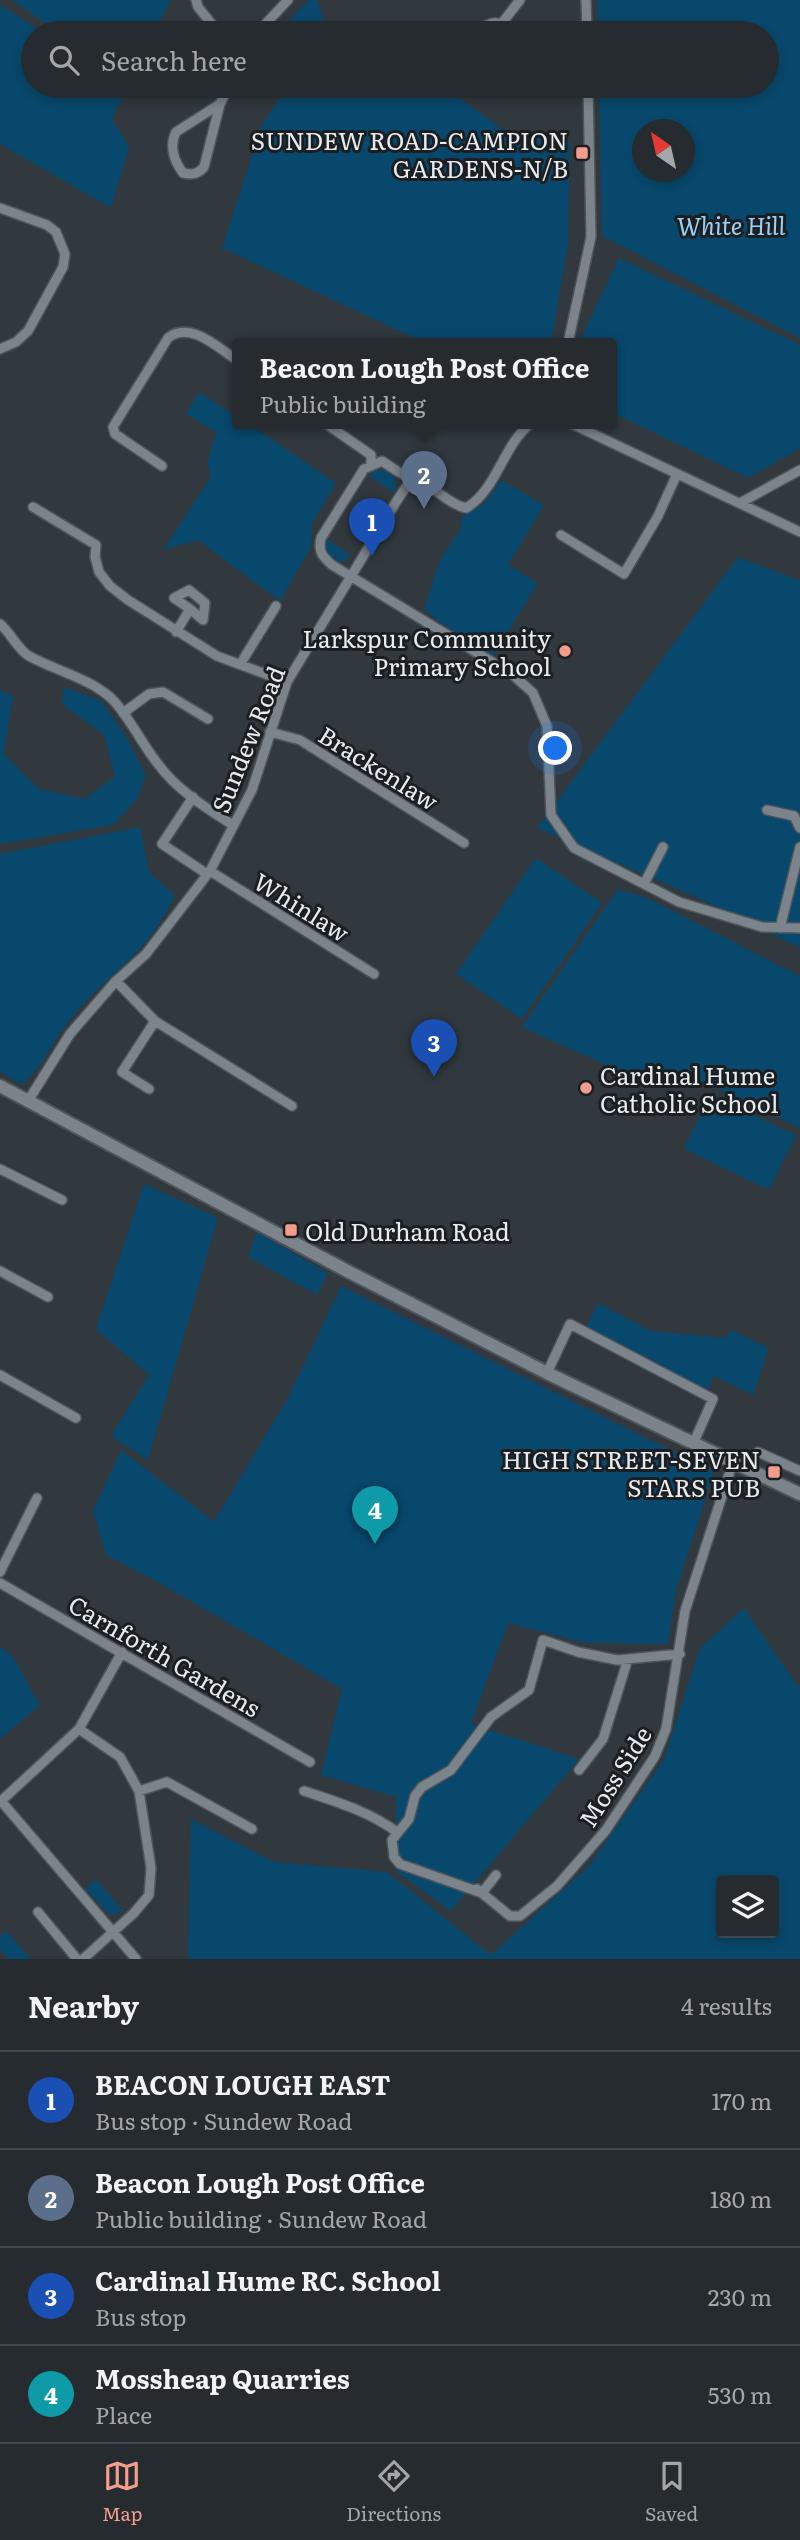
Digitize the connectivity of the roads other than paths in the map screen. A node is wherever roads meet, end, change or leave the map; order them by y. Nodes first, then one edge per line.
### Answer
1 (196, 0) edge
2 (288, 0) edge
3 (520, 0) edge
4 (586, 0) edge
5 (209, 21) edge
6 (268, 21) edge
7 (504, 21) edge
8 (587, 21) edge
9 (223, 98) edge
10 (588, 98) edge
11 (220, 104) junction
12 (0, 208) edge
13 (569, 338) edge
14 (0, 349) edge
15 (232, 357) edge
16 (342, 429) edge
17 (525, 429) edge
18 (582, 429) edge
19 (371, 465) junction
20 (162, 466) dead end
21 (800, 470) edge
22 (677, 474) junction
23 (414, 482) junction
24 (740, 503) junction
25 (33, 507) dead end
26 (800, 532) edge
27 (561, 535) dead end
28 (350, 575) junction
29 (276, 606) dead end
30 (190, 609) dead end
31 (0, 624) edge
32 (176, 632) junction
33 (242, 663) junction
34 (287, 682) junction
35 (123, 713) junction
36 (208, 719) dead end
37 (270, 732) junction
38 (193, 797) junction
39 (767, 810) dead end
40 (233, 825) junction
41 (800, 828) edge
42 (464, 843) dead end
43 (663, 847) dead end
44 (800, 847) edge
45 (209, 872) junction
46 (644, 884) junction
47 (780, 928) junction
48 (800, 929) edge
49 (374, 974) dead end
50 (117, 981) junction
51 (155, 1021) junction
52 (0, 1086) edge
53 (149, 1089) dead end
54 (27, 1101) junction
55 (292, 1106) dead end
56 (0, 1169) edge
57 (62, 1200) dead end
58 (0, 1270) edge
59 (48, 1297) dead end
60 (547, 1373) junction
61 (0, 1375) edge
62 (76, 1418) dead end
63 (693, 1444) junction
64 (758, 1452) dead end
65 (733, 1462) junction
66 (800, 1471) edge
67 (800, 1494) edge
68 (37, 1498) dead end
69 (0, 1572) edge
70 (0, 1583) edge
71 (122, 1652) junction
72 (680, 1654) junction
73 (628, 1659) junction
74 (79, 1729) junction
75 (310, 1762) dead end
76 (579, 1770) dead end
77 (139, 1791) junction
78 (304, 1791) dead end
79 (0, 1802) edge
80 (252, 1829) dead end
81 (397, 1832) junction
82 (496, 1875) dead end
83 (480, 1891) junction
84 (37, 1912) dead end
85 (113, 1932) junction
86 (77, 1959) edge
87 (83, 1959) edge
88 (136, 1959) edge

1 - 5 street
2 - 6 street
3 - 7 street
4 - 8 street
9 - 11 street
10 - 13 street
11 - 11 street
12 - 14 street
15 - 20 street
16 - 19 street
17 - 23 street
18 - 22 street
19 - 23 street
19 - 28 street
21 - 24 street
22 - 24 street
22 - 27 street
23 - 28 street, Sundew Road
24 - 26 street
25 - 32 street
28 - 34 street, Sundew Road
28 - 46 street
29 - 33 street
30 - 32 street
31 - 35 street
32 - 33 street
33 - 34 street
34 - 37 street, Sundew Road
35 - 36 street
35 - 38 street
37 - 40 street, Sundew Road
37 - 42 street, Brackenlaw
38 - 40 street
38 - 45 street, Whinlaw
39 - 41 street
40 - 45 street, Sundew Road
43 - 46 street
44 - 47 street
45 - 49 street, Whinlaw
45 - 50 street, Sundew Road
46 - 47 street
47 - 48 street
50 - 51 street
50 - 54 street, Sundew Road
51 - 53 street
51 - 55 street
52 - 54 main road
54 - 60 main road
56 - 57 street
58 - 59 street
60 - 63 main road
60 - 63 street
61 - 62 street
63 - 65 main road
64 - 66 street
65 - 67 main road
65 - 72 street, Moss Side
68 - 69 street
70 - 71 street, Carnforth Gardens
71 - 74 street
71 - 75 street, Carnforth Gardens
72 - 73 street
72 - 83 street, Moss Side
73 - 76 street
73 - 81 street
74 - 77 street
74 - 79 street
77 - 80 street
77 - 85 street
78 - 81 street
79 - 85 street
81 - 83 street
82 - 83 street
84 - 86 street
85 - 87 street
85 - 88 street

